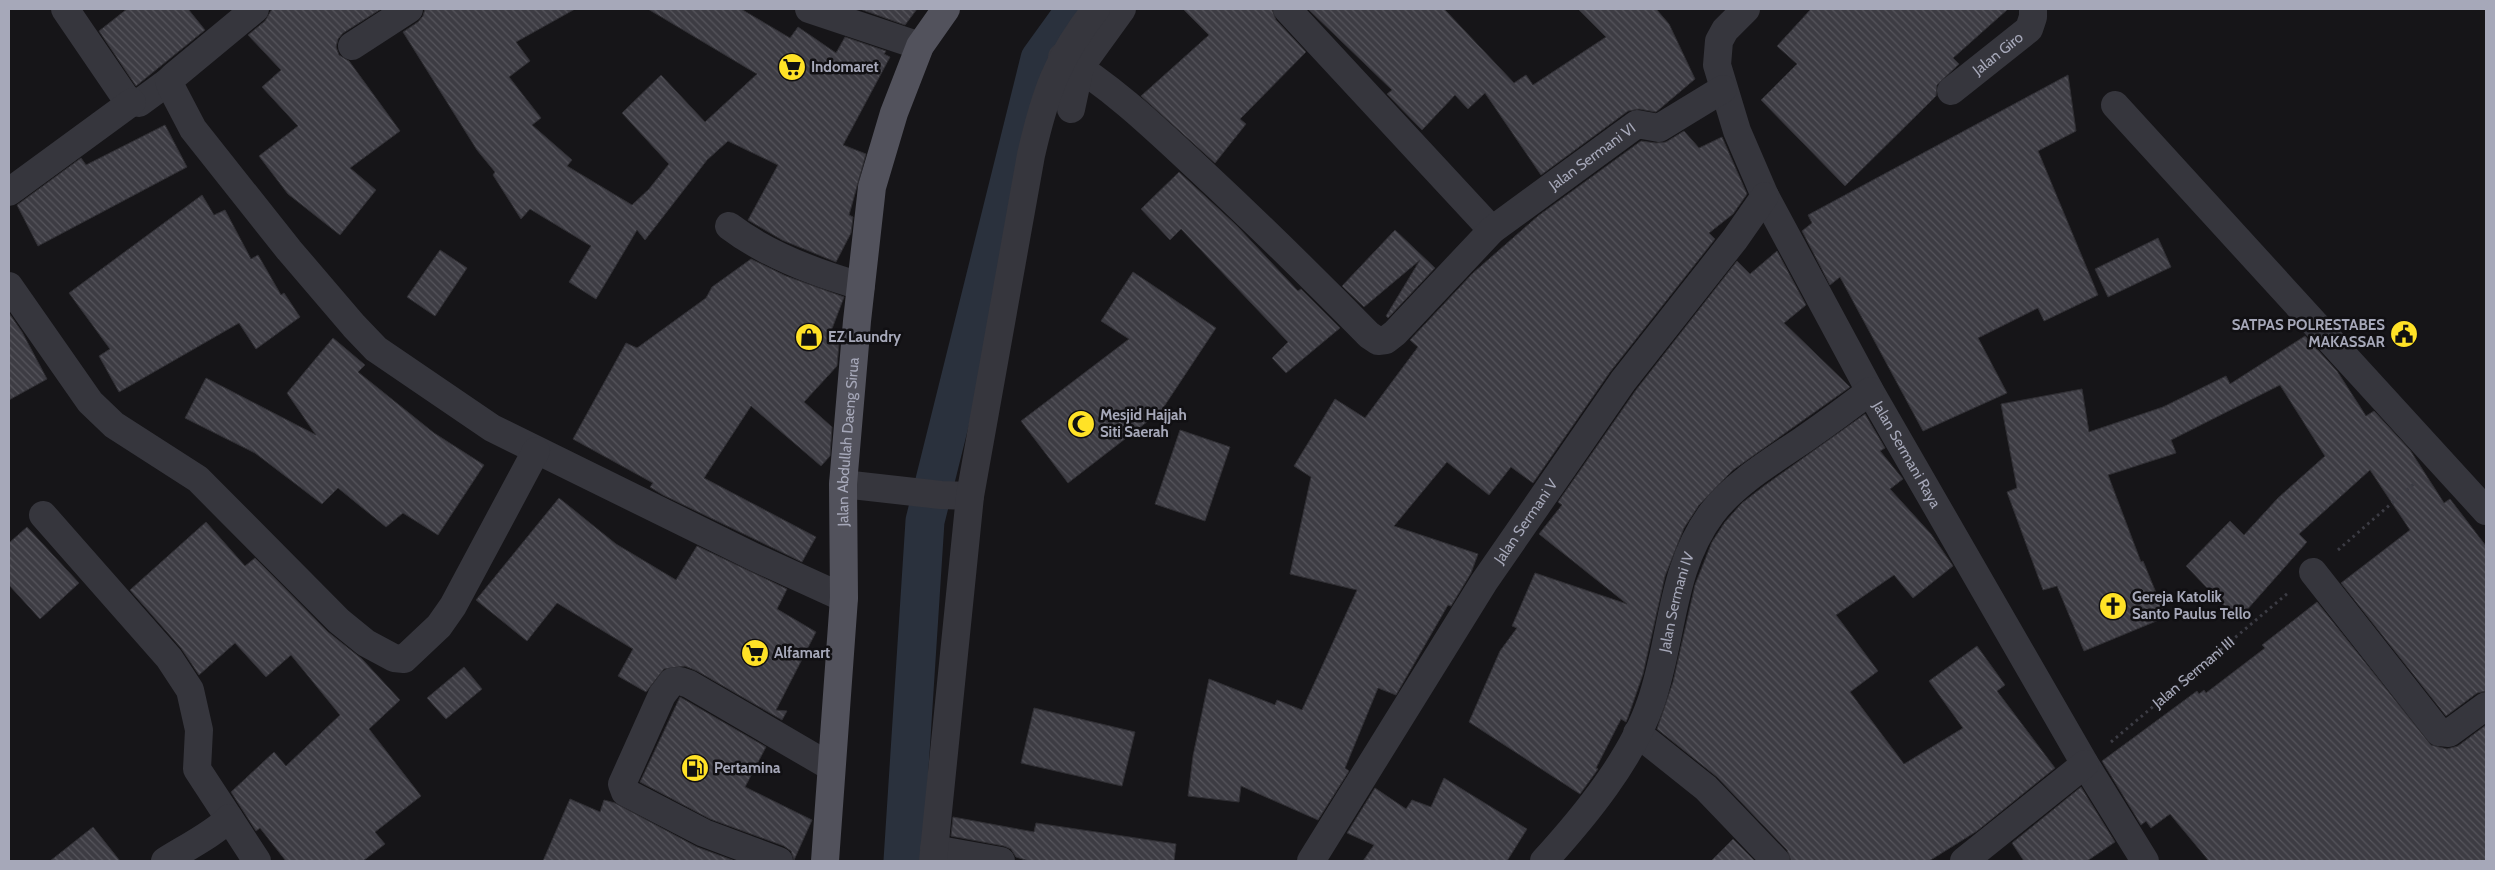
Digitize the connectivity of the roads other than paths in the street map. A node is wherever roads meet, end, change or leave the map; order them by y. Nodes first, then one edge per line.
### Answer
1 (65, 9) edge
2 (255, 9) edge
3 (409, 9) edge
4 (809, 9) edge
5 (946, 9) edge
6 (1096, 9) edge
7 (1122, 9) edge
8 (1287, 9) edge
9 (1746, 9) edge
10 (2033, 9) edge
11 (352, 46) dead end
12 (920, 46) junction
13 (1071, 62) junction
14 (169, 82) junction
15 (1723, 89) junction
16 (1951, 91) dead end
17 (132, 102) junction
18 (2115, 105) dead end
19 (1071, 110) dead end
20 (9, 192) edge
21 (1766, 196) junction
22 (729, 226) dead end
23 (1492, 230) junction
24 (9, 286) edge
25 (860, 286) junction
26 (1870, 391) junction
27 (536, 451) junction
28 (856, 486) junction
29 (970, 496) junction
30 (2486, 511) edge
31 (43, 515) dead end
32 (2313, 572) road end
33 (844, 598) junction
34 (2486, 706) edge
35 (1637, 733) junction
36 (2086, 764) junction
37 (831, 767) junction
38 (229, 818) junction
39 (934, 855) edge
40 (165, 861) edge
41 (258, 861) edge
42 (779, 861) edge
43 (824, 861) edge
44 (1001, 861) edge
45 (1311, 861) edge
46 (1544, 861) edge
47 (1776, 861) edge
48 (1964, 861) edge
49 (2145, 861) edge

1 - 17 street
2 - 14 street
3 - 11 street
4 - 12 street
5 - 12 main road, Jalan Abdullah Daeng Sirua
6 - 13 street
7 - 13 street
8 - 23 street
9 - 15 street, Jalan Sermani Raya
10 - 16 street, Jalan Giro
12 - 25 main road, Jalan Abdullah Daeng Sirua
13 - 19 street
13 - 23 street, Jalan Sermani VI
13 - 29 street
14 - 17 street
14 - 27 street
15 - 21 street, Jalan Sermani Raya
15 - 23 street, Jalan Sermani VI
17 - 20 street
18 - 30 street
21 - 26 street, Jalan Sermani Raya
21 - 45 street, Jalan Sermani V
22 - 25 street
24 - 27 street
25 - 28 main road, Jalan Abdullah Daeng Sirua
26 - 35 street, Jalan Sermani IV
26 - 36 street, Jalan Sermani Raya
27 - 33 street
28 - 29 street
28 - 33 main road, Jalan Abdullah Daeng Sirua
29 - 39 street
31 - 38 street
32 - 34 street
33 - 37 main road, Jalan Abdullah Daeng Sirua
35 - 46 street, Jalan Sermani IV
35 - 47 street
36 - 48 street
36 - 49 street, Jalan Sermani Raya
37 - 42 street
37 - 43 main road, Jalan Abdullah Daeng Sirua
38 - 40 street
38 - 41 street
39 - 44 street

